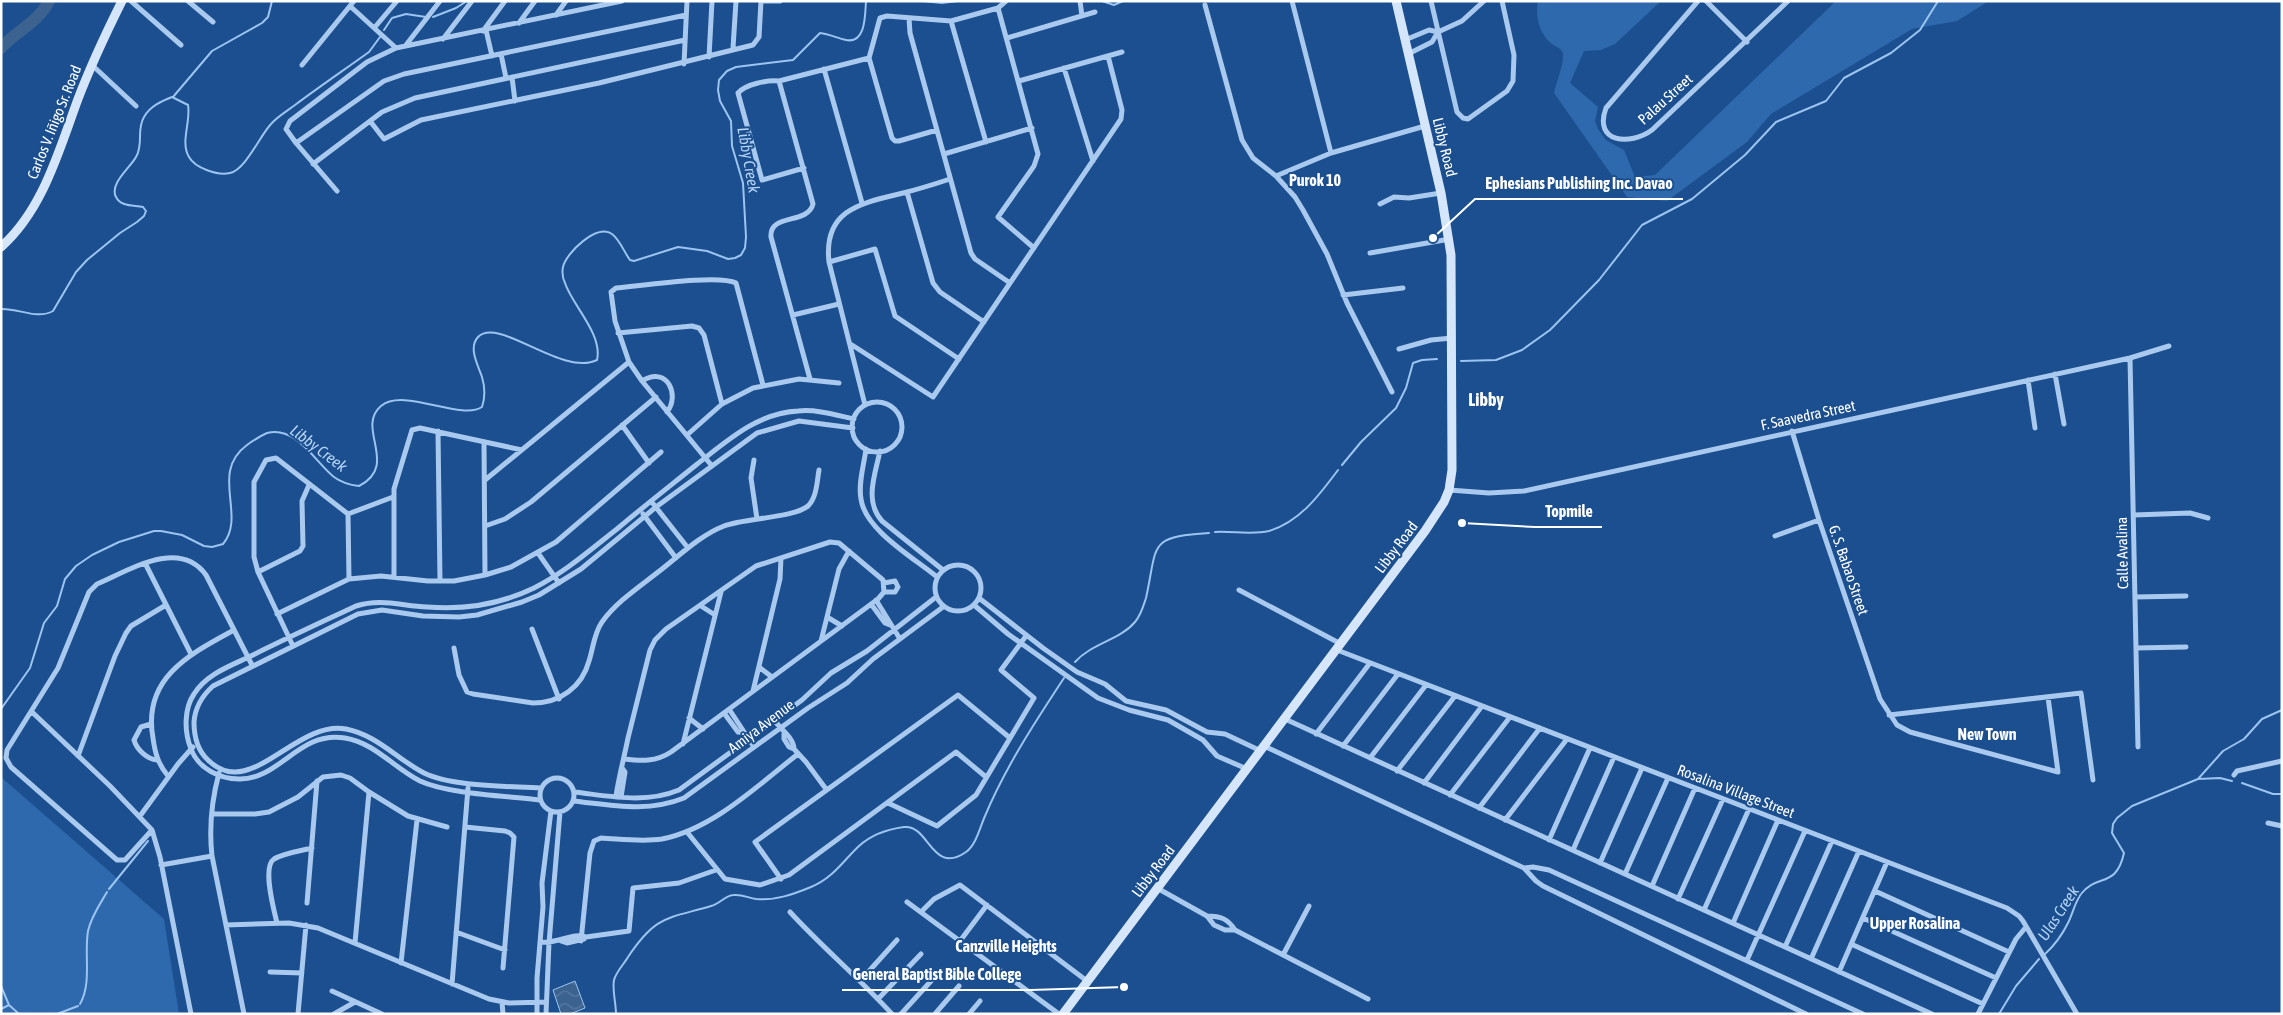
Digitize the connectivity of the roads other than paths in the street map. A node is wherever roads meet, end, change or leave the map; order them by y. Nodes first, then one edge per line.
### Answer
1 (122, 1) edge
2 (131, 1) edge
3 (188, 1) edge
4 (354, 1) edge
5 (397, 1) edge
6 (440, 1) edge
7 (505, 1) edge
8 (535, 1) edge
9 (566, 1) edge
10 (598, 1) edge
11 (622, 1) edge
12 (687, 1) edge
13 (712, 1) edge
14 (736, 1) edge
15 (761, 1) edge
16 (780, 1) edge
17 (1006, 1) edge
18 (1080, 1) edge
19 (1292, 1) edge
20 (1396, 1) edge
21 (1430, 1) edge
22 (1484, 1) edge
23 (1502, 1) edge
24 (1698, 1) edge
25 (1706, 1) edge
26 (1788, 1) edge
27 (471, 2) edge
28 (1204, 5) dead end
29 (350, 6) junction
30 (594, 7) junction
31 (998, 8) junction
32 (1095, 12) dead end
33 (555, 15) junction
34 (686, 15) junction
35 (1082, 16) junction
36 (909, 18) junction
37 (951, 21) junction
38 (213, 22) dead end
39 (519, 23) junction
40 (378, 29) junction
41 (484, 31) junction
42 (1438, 32) junction
43 (1006, 38) junction
44 (442, 39) junction
45 (685, 40) junction
46 (1405, 40) junction
47 (1747, 42) junction
48 (181, 45) dead end
49 (406, 46) junction
50 (396, 48) junction
51 (734, 48) junction
52 (1122, 52) dead end
53 (501, 54) junction
54 (1408, 54) junction
55 (492, 56) junction
56 (709, 56) junction
57 (1108, 56) junction
58 (869, 58) junction
59 (684, 64) junction
60 (92, 65) junction
61 (302, 65) dead end
62 (824, 68) junction
63 (1064, 68) junction
64 (509, 78) junction
65 (778, 81) junction
66 (1019, 81) junction
67 (516, 100) junction
68 (136, 106) dead end
69 (370, 121) junction
70 (1425, 126) junction
71 (1032, 128) junction
72 (937, 130) junction
73 (986, 142) junction
74 (296, 144) junction
75 (1331, 153) junction
76 (944, 154) junction
77 (1093, 161) junction
78 (313, 164) junction
79 (804, 168) junction
80 (1276, 176) junction
81 (950, 179) junction
82 (337, 191) dead end
83 (907, 192) junction
84 (1442, 193) junction
85 (862, 203) junction
86 (1380, 204) dead end
87 (1450, 239) junction
88 (1, 247) edge
89 (1034, 248) junction
90 (1370, 253) dead end
91 (829, 262) junction
92 (1010, 284) junction
93 (1403, 288) dead end
94 (1343, 295) junction
95 (839, 304) junction
96 (793, 315) junction
97 (984, 322) junction
98 (618, 333) junction
99 (1452, 338) junction
100 (852, 345) junction
101 (2169, 346) dead end
102 (1399, 349) dead end
103 (2130, 358) junction
104 (959, 359) junction
105 (629, 362) junction
106 (2055, 374) junction
107 (810, 378) junction
108 (2028, 380) junction
109 (642, 381) junction
110 (839, 383) dead end
111 (763, 385) junction
112 (1392, 392) dead end
113 (656, 397) junction
114 (722, 404) junction
115 (865, 405) junction
116 (667, 412) junction
117 (854, 419) junction
118 (2064, 424) dead end
119 (622, 425) junction
120 (852, 428) junction
121 (2034, 428) dead end
122 (438, 431) junction
123 (1792, 431) junction
124 (687, 436) junction
125 (484, 442) junction
126 (866, 449) junction
127 (522, 450) junction
128 (661, 452) dead end
129 (880, 452) junction
130 (705, 458) junction
131 (754, 460) dead end
132 (648, 463) junction
133 (712, 466) junction
134 (818, 470) dead end
135 (862, 474) junction
136 (875, 476) junction
137 (485, 480) junction
138 (861, 484) junction
139 (873, 485) junction
140 (309, 486) junction
141 (1449, 490) junction
142 (393, 497) junction
143 (651, 501) junction
144 (656, 508) junction
145 (640, 510) junction
146 (348, 514) junction
147 (2134, 515) junction
148 (645, 517) junction
149 (2208, 518) dead end
150 (757, 519) junction
151 (1819, 520) junction
152 (485, 526) junction
153 (1775, 536) dead end
154 (688, 548) junction
155 (849, 551) junction
156 (538, 553) junction
157 (676, 558) junction
158 (781, 558) junction
159 (145, 563) junction
160 (943, 570) junction
161 (258, 572) junction
162 (394, 576) junction
163 (485, 576) junction
164 (554, 576) junction
165 (937, 577) junction
166 (349, 579) junction
167 (440, 582) junction
168 (558, 583) junction
169 (884, 583) junction
170 (1239, 590) dead end
171 (721, 591) junction
172 (884, 592) junction
173 (2186, 596) dead end
174 (936, 597) junction
175 (2135, 597) junction
176 (979, 598) junction
177 (873, 602) junction
178 (166, 605) junction
179 (974, 605) junction
180 (701, 606) junction
181 (922, 607) junction
182 (943, 607) junction
183 (277, 614) junction
184 (715, 614) junction
185 (827, 617) junction
186 (929, 617) junction
187 (908, 619) junction
188 (842, 626) junction
189 (915, 628) junction
190 (234, 630) junction
191 (532, 630) dead end
192 (894, 631) junction
193 (1026, 636) junction
194 (289, 637) junction
195 (900, 638) junction
196 (821, 641) junction
197 (1021, 643) junction
198 (293, 646) junction
199 (1339, 647) junction
200 (2186, 647) dead end
201 (454, 648) dead end
202 (2136, 648) junction
203 (191, 654) junction
204 (248, 658) junction
205 (1370, 663) junction
206 (252, 665) junction
207 (759, 666) junction
208 (1398, 674) junction
209 (772, 677) junction
210 (1426, 685) junction
211 (753, 691) junction
212 (1455, 696) junction
213 (2048, 697) junction
214 (559, 698) junction
215 (1482, 706) junction
216 (729, 709) junction
217 (32, 712) junction
218 (724, 713) junction
219 (1889, 715) junction
220 (1510, 717) junction
221 (689, 718) junction
222 (1285, 719) junction
223 (775, 721) junction
224 (151, 724) junction
225 (780, 728) junction
226 (1540, 728) junction
227 (703, 729) junction
228 (1208, 732) junction
229 (744, 733) junction
230 (1316, 734) junction
231 (1010, 738) junction
232 (1567, 739) junction
233 (749, 740) junction
234 (1203, 740) junction
235 (197, 744) junction
236 (682, 744) junction
237 (1343, 746) junction
238 (754, 747) junction
239 (2138, 747) dead end
240 (1262, 748) junction
241 (1590, 748) junction
242 (191, 749) junction
243 (796, 751) junction
244 (78, 756) junction
245 (1614, 757) junction
246 (1370, 758) junction
247 (624, 759) junction
248 (157, 760) junction
249 (2282, 761) edge
250 (220, 768) junction
251 (1642, 768) junction
252 (1247, 770) junction
253 (1397, 771) junction
254 (2234, 774) dead end
255 (218, 775) junction
256 (168, 776) junction
257 (986, 778) junction
258 (1668, 778) junction
259 (2093, 780) dead end
260 (317, 781) junction
261 (468, 782) junction
262 (1424, 783) junction
263 (540, 788) junction
264 (1695, 788) junction
265 (826, 789) junction
266 (468, 791) junction
267 (368, 792) junction
268 (574, 792) junction
269 (1450, 795) junction
270 (618, 796) junction
271 (1723, 799) junction
272 (540, 800) junction
273 (573, 801) junction
274 (888, 803) junction
275 (1479, 808) junction
276 (1749, 809) junction
277 (551, 811) junction
278 (560, 812) junction
279 (213, 814) junction
280 (140, 816) junction
281 (417, 820) junction
282 (1505, 820) junction
283 (1778, 820) junction
284 (2268, 823) dead end
285 (2282, 826) edge
286 (447, 827) dead end
287 (465, 827) junction
288 (152, 830) junction
289 (1805, 831) junction
290 (687, 832) junction
291 (1549, 840) junction
292 (1832, 841) junction
293 (312, 848) junction
294 (1572, 850) junction
295 (1859, 851) junction
296 (212, 856) junction
297 (1887, 862) junction
298 (1600, 863) junction
299 (161, 865) junction
300 (1524, 868) junction
301 (716, 870) junction
302 (1626, 874) junction
303 (781, 879) junction
304 (1652, 886) junction
305 (1157, 888) junction
306 (1875, 891) junction
307 (1678, 899) junction
308 (907, 902) dead end
309 (307, 903) dead end
310 (987, 905) junction
311 (1309, 906) dead end
312 (1704, 910) junction
313 (790, 912) dead end
314 (921, 912) junction
315 (1208, 916) junction
316 (1863, 918) junction
317 (276, 923) junction
318 (1732, 923) junction
319 (226, 925) junction
320 (306, 925) junction
321 (2026, 927) junction
322 (1236, 930) junction
323 (456, 932) junction
324 (1759, 935) junction
325 (583, 938) junction
326 (897, 940) dead end
327 (960, 941) junction
328 (540, 942) junction
329 (355, 943) junction
330 (549, 943) junction
331 (1851, 944) junction
332 (1786, 947) junction
333 (505, 950) junction
334 (2009, 952) junction
335 (921, 954) dead end
336 (1283, 955) junction
337 (1812, 959) junction
338 (1747, 960) junction
339 (401, 963) junction
340 (503, 968) dead end
341 (941, 970) dead end
342 (270, 972) dead end
343 (1839, 972) junction
344 (302, 973) junction
345 (1996, 978) junction
346 (861, 980) junction
347 (1087, 981) junction
348 (452, 984) junction
349 (959, 986) dead end
350 (332, 991) dead end
351 (878, 999) junction
352 (1368, 999) dead end
353 (356, 1002) junction
354 (502, 1002) junction
355 (536, 1002) junction
356 (546, 1002) junction
357 (980, 1002) dead end
358 (1983, 1004) junction
359 (191, 1014) edge
360 (244, 1014) edge
361 (298, 1014) edge
362 (334, 1014) edge
363 (382, 1014) edge
364 (503, 1014) edge
365 (537, 1014) edge
366 (546, 1014) edge
367 (892, 1014) edge
368 (901, 1014) edge
369 (935, 1014) edge
370 (969, 1014) edge
371 (1061, 1014) edge
372 (1806, 1014) edge
373 (1862, 1014) edge
374 (1932, 1014) edge
375 (1978, 1014) edge
376 (2077, 1014) edge

1 - 60 main road, Carlos V. Iñigo Sr. Road
2 - 48 street
3 - 38 street
4 - 29 street
5 - 40 street
6 - 49 street
7 - 41 street
8 - 39 street
9 - 33 street
10 - 30 street
11 - 30 street
12 - 34 street
13 - 56 street
14 - 51 street
15 - 16 street
15 - 51 street
17 - 31 street
18 - 35 street
19 - 75 street
20 - 46 main road, Libby Road
21 - 42 street
22 - 42 street
23 - 42 street
24 - 47 street, Palau Street
25 - 47 street
26 - 47 street, Palau Street
27 - 44 street
28 - 80 street
29 - 40 street
29 - 61 street
30 - 33 street
31 - 37 street
31 - 43 street
32 - 35 street
33 - 39 street
34 - 45 street
34 - 53 street
35 - 43 street
36 - 37 street
36 - 58 street
36 - 72 street
37 - 73 street
39 - 41 street
40 - 50 street
41 - 44 street
41 - 55 street
42 - 46 street
42 - 54 street
43 - 66 street
44 - 49 street
45 - 59 street
45 - 64 street
46 - 54 main road, Libby Road
49 - 50 street
50 - 74 street
51 - 56 street
52 - 57 street
53 - 55 street
53 - 64 street
54 - 70 main road, Libby Road
55 - 74 street
56 - 59 street
57 - 63 street
57 - 77 street
58 - 62 street
58 - 72 street
59 - 67 street
60 - 68 street
60 - 88 main road, Carlos V. Iñigo Sr. Road
62 - 65 street
62 - 85 street
63 - 66 street
63 - 77 street
64 - 67 street
64 - 69 street
65 - 79 street
65 - 79 street
66 - 71 street
67 - 69 street
69 - 78 street
70 - 75 street
70 - 84 main road, Libby Road
71 - 73 street
71 - 89 street
72 - 76 street
73 - 76 street
74 - 78 street
75 - 80 street
76 - 81 street
77 - 89 street
78 - 82 street
79 - 96 street
80 - 94 street
81 - 83 street
81 - 92 street
83 - 85 street
83 - 97 street
84 - 86 street
84 - 87 main road, Libby Road
85 - 91 street
87 - 90 street
87 - 99 main road, Libby Road
89 - 92 street
91 - 95 street
91 - 104 street
92 - 97 street
93 - 94 street
94 - 112 street
95 - 96 street
95 - 100 street
96 - 107 street
97 - 104 street
98 - 105 street
98 - 111 street
98 - 114 street
99 - 102 street
99 - 141 main road, Libby Road
100 - 104 street
100 - 115 street
101 - 103 street, F. Saavedra Street
103 - 106 street, F. Saavedra Street
103 - 147 street, Calle Avalina
105 - 109 street
105 - 127 street
106 - 108 street, F. Saavedra Street
106 - 118 street
107 - 110 street
107 - 111 street
108 - 121 street
108 - 123 street, F. Saavedra Street
109 - 113 street
109 - 116 street
111 - 114 street
113 - 116 street
113 - 119 street
114 - 124 street
115 - 117 street
115 - 129 street
116 - 124 street
117 - 120 street
117 - 130 street
119 - 132 street
119 - 152 street
120 - 126 street
120 - 133 street
122 - 125 street
122 - 142 street
122 - 167 street
123 - 141 street, F. Saavedra Street
123 - 151 street, G. S. Babao Street
124 - 130 street
125 - 127 street
125 - 137 street
126 - 129 street
126 - 135 street
127 - 137 street
128 - 132 street
129 - 136 street
130 - 133 street
130 - 143 street
131 - 150 street
132 - 156 street
133 - 144 street
134 - 150 street
135 - 136 street
135 - 138 street
136 - 139 street
137 - 152 street
138 - 139 street
138 - 165 street
139 - 160 street
140 - 146 street
140 - 161 street
140 - 161 street
141 - 199 main road, Libby Road
142 - 146 street
142 - 162 street
143 - 144 street
143 - 145 street
144 - 148 street
144 - 154 street
145 - 148 street
145 - 164 street
146 - 166 street
147 - 149 street
147 - 175 street, Calle Avalina
148 - 157 street
148 - 168 street
150 - 154 street
151 - 153 street
151 - 219 street, G. S. Babao Street
152 - 163 street
154 - 157 street
155 - 158 street
155 - 169 street
155 - 185 street
156 - 163 street
156 - 164 street
157 - 214 street
158 - 171 street
158 - 207 street
159 - 178 street
159 - 190 street
159 - 217 street
160 - 165 street
160 - 176 street
161 - 183 street
162 - 166 street
162 - 167 street
163 - 167 street
164 - 168 street
164 - 194 street
165 - 174 street
166 - 183 street
168 - 198 street
169 - 172 street
169 - 172 street
170 - 199 street, Rosalina Village Street
171 - 180 street
171 - 184 street
172 - 177 street
173 - 175 street
174 - 181 street, Amiya Avenue
174 - 182 street
175 - 202 street, Calle Avalina
176 - 179 street
176 - 193 street
177 - 188 street
177 - 192 street
178 - 203 street
178 - 244 street
179 - 182 street
179 - 197 street
180 - 184 street
180 - 247 street
181 - 186 street
181 - 187 street, Amiya Avenue
182 - 186 street, Amiya Avenue
183 - 194 street
184 - 221 street
185 - 188 street
185 - 196 street
186 - 189 street, Amiya Avenue
187 - 189 street
187 - 192 street, Amiya Avenue
188 - 196 street
189 - 195 street, Amiya Avenue
190 - 203 street
190 - 204 street
191 - 214 street
192 - 195 street
192 - 223 street, Amiya Avenue
193 - 197 street
193 - 228 street
194 - 198 street
194 - 204 street
195 - 225 street, Amiya Avenue
196 - 209 street
197 - 231 street
197 - 234 street
198 - 206 street
199 - 205 street, Rosalina Village Street
199 - 222 main road, Libby Road
200 - 202 street
201 - 214 street
202 - 239 street, Calle Avalina
203 - 224 street
204 - 206 street
204 - 242 street
205 - 208 street, Rosalina Village Street
205 - 230 street
206 - 235 street
207 - 209 street
207 - 211 street
208 - 210 street, Rosalina Village Street
208 - 237 street
209 - 211 street
210 - 212 street, Rosalina Village Street
210 - 246 street
211 - 216 street
212 - 215 street, Rosalina Village Street
212 - 253 street
213 - 219 street
213 - 219 street
213 - 259 street
215 - 220 street, Rosalina Village Street
215 - 262 street
216 - 218 street
216 - 229 street
217 - 244 street
217 - 288 street
218 - 227 street
218 - 229 street
220 - 226 street, Rosalina Village Street
220 - 269 street
221 - 227 street
221 - 236 street
222 - 230 street
222 - 240 main road, Libby Road
223 - 225 street
223 - 233 street, Amiya Avenue
224 - 248 street
224 - 248 street
225 - 238 street, Amiya Avenue
225 - 243 street
226 - 232 street, Rosalina Village Street
226 - 275 street
227 - 236 street
228 - 234 street
228 - 240 street
229 - 233 street
230 - 237 street
231 - 257 street
231 - 265 street
232 - 241 street, Rosalina Village Street
232 - 282 street
233 - 238 street
233 - 270 street, Amiya Avenue
234 - 252 street
235 - 242 street
235 - 250 street
236 - 247 street
237 - 246 street
238 - 273 street, Amiya Avenue
240 - 252 main road, Libby Road
240 - 300 street
241 - 245 street, Rosalina Village Street
241 - 291 street
242 - 255 street
242 - 256 street
243 - 265 street
243 - 290 street
244 - 280 street
245 - 251 street, Rosalina Village Street
245 - 294 street
246 - 253 street
247 - 270 street
248 - 256 street
249 - 254 street
250 - 255 street
250 - 261 street
251 - 258 street, Rosalina Village Street
251 - 298 street
252 - 305 main road, Libby Road
253 - 262 street
255 - 266 street
255 - 279 street
256 - 280 street
257 - 274 street
257 - 274 street
258 - 264 street, Rosalina Village Street
258 - 302 street
260 - 267 street
260 - 279 street
260 - 293 street
261 - 263 street
261 - 266 street
262 - 269 street
263 - 268 street
263 - 272 street
264 - 271 street, Rosalina Village Street
264 - 304 street
265 - 303 street
266 - 272 street
266 - 287 street
267 - 281 street
267 - 329 street
268 - 270 street, Amiya Avenue
268 - 273 street
269 - 275 street
271 - 276 street, Rosalina Village Street
271 - 307 street
272 - 277 street
273 - 278 street
274 - 303 street
275 - 282 street
276 - 283 street, Rosalina Village Street
276 - 312 street
277 - 278 street
277 - 328 street
278 - 330 street
279 - 296 street
280 - 288 street
281 - 286 street
281 - 339 street
282 - 291 street
283 - 289 street, Rosalina Village Street
283 - 318 street
284 - 285 street
287 - 323 street
287 - 333 street
288 - 299 street
289 - 292 street, Rosalina Village Street
289 - 324 street
290 - 301 street
290 - 325 street
291 - 294 street
292 - 295 street, Rosalina Village Street
292 - 332 street
293 - 309 street
293 - 317 street
294 - 298 street
295 - 297 street, Rosalina Village Street
295 - 337 street
296 - 299 street
296 - 319 street
297 - 306 street
297 - 321 street, Rosalina Village Street
298 - 302 street
299 - 359 street
300 - 338 street
300 - 372 street
301 - 303 street
301 - 325 street
302 - 304 street
304 - 307 street
305 - 315 street
305 - 347 main road, Libby Road
306 - 316 street
306 - 334 street
307 - 312 street
308 - 314 street
310 - 314 street
310 - 327 street
310 - 347 street
311 - 336 street
312 - 318 street
313 - 346 street
314 - 327 street
315 - 322 street
315 - 322 street
316 - 331 street
316 - 345 street
317 - 319 street
317 - 320 street
318 - 324 street
319 - 360 street
320 - 329 street
320 - 344 street
321 - 334 street
321 - 376 street, Rosalina Village Street
322 - 336 street
323 - 333 street
323 - 348 street
324 - 332 street
324 - 338 street
325 - 330 street
326 - 346 street
327 - 371 street
328 - 330 street
328 - 355 street
329 - 339 street
330 - 356 street
331 - 343 street
331 - 358 street
332 - 337 street
333 - 340 street
334 - 345 street
335 - 351 street
336 - 352 street
337 - 343 street
338 - 373 street
339 - 348 street
341 - 368 street
342 - 344 street
343 - 374 street
344 - 361 street
345 - 358 street
346 - 351 street
347 - 371 main road, Libby Road
348 - 354 street
349 - 369 street
350 - 353 street
351 - 367 street
353 - 362 street
353 - 363 street
354 - 355 street
354 - 364 street
355 - 356 street
355 - 365 street
356 - 366 street
357 - 370 street
358 - 375 street

